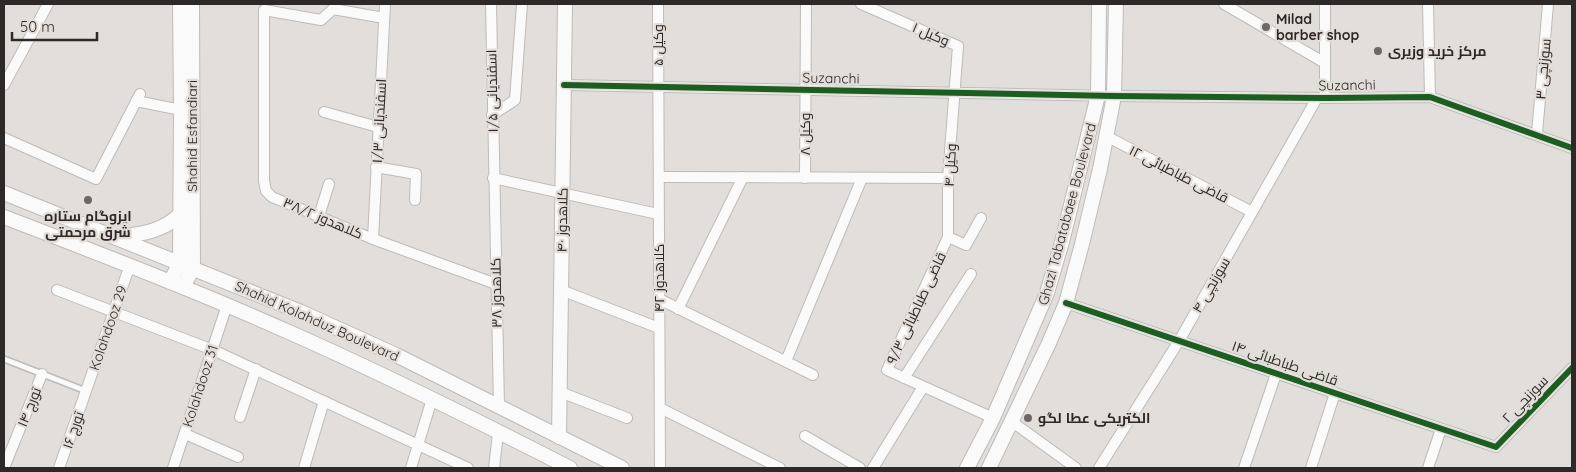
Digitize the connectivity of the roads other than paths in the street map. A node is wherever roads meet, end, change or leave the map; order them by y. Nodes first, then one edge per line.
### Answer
1 (48, 4) edge
2 (180, 4) edge
3 (192, 4) edge
4 (385, 4) edge
5 (491, 4) edge
6 (522, 4) edge
7 (565, 4) edge
8 (658, 4) edge
9 (806, 4) edge
10 (861, 4) edge
11 (1099, 4) edge
12 (1116, 4) edge
13 (1224, 4) edge
14 (1325, 4) edge
15 (1428, 4) edge
16 (1548, 4) edge
17 (333, 6) edge
18 (384, 18) junction
19 (1325, 63) junction
20 (4, 84) edge
21 (564, 85) junction
22 (658, 87) junction
23 (805, 90) junction
24 (954, 93) junction
25 (1098, 95) junction
26 (1114, 96) junction
27 (1430, 97) junction
28 (1321, 98) junction
29 (181, 110) junction
30 (324, 112) dead end
31 (492, 115) junction
32 (378, 127) junction
33 (1537, 134) junction
34 (1106, 136) junction
35 (4, 138) edge
36 (1572, 148) edge
37 (376, 167) junction
38 (659, 177) junction
39 (743, 177) junction
40 (493, 178) junction
41 (805, 178) junction
42 (862, 178) junction
43 (948, 178) junction
44 (330, 184) dead end
45 (4, 193) edge
46 (562, 193) junction
47 (415, 200) dead end
48 (1252, 212) junction
49 (180, 214) junction
50 (658, 214) junction
51 (319, 216) junction
52 (4, 218) edge
53 (981, 218) dead end
54 (114, 237) junction
55 (948, 237) junction
56 (373, 239) junction
57 (180, 263) junction
58 (130, 265) junction
59 (193, 268) junction
60 (971, 274) dead end
61 (170, 282) junction
62 (496, 284) junction
63 (183, 287) junction
64 (57, 290) dead end
65 (561, 290) junction
66 (659, 299) junction
67 (1066, 303) junction
68 (227, 305) junction
69 (678, 309) junction
70 (114, 312) junction
71 (659, 328) junction
72 (1179, 341) junction
73 (213, 350) junction
74 (4, 359) edge
75 (786, 361) junction
76 (1572, 368) edge
77 (256, 369) junction
78 (42, 374) junction
79 (814, 374) dead end
80 (1276, 374) junction
81 (904, 378) junction
82 (923, 387) junction
83 (86, 392) junction
84 (560, 392) junction
85 (1335, 393) junction
86 (432, 400) junction
87 (324, 401) junction
88 (499, 407) junction
89 (660, 408) junction
90 (240, 417) dead end
91 (628, 418) dead end
92 (993, 418) junction
93 (1011, 421) junction
94 (1440, 429) junction
95 (498, 433) junction
96 (185, 434) junction
97 (805, 436) dead end
98 (559, 437) junction
99 (418, 444) junction
100 (1496, 447) joint
101 (238, 457) dead end
102 (4, 468) edge
103 (59, 468) edge
104 (173, 468) edge
105 (304, 468) edge
106 (411, 468) edge
107 (468, 468) edge
108 (494, 468) edge
109 (570, 468) edge
110 (622, 468) edge
111 (660, 468) edge
112 (780, 468) edge
113 (860, 468) edge
114 (873, 468) edge
115 (967, 468) edge
116 (988, 468) edge
117 (1076, 468) edge
118 (1100, 468) edge
119 (1244, 468) edge
120 (1312, 468) edge
121 (1428, 468) edge

1 - 20 street
2 - 29 main road, Shahid Esfandiari
3 - 59 main road, Shahid Esfandiari
4 - 18 street, اسفندیانی ۱/۳
5 - 31 street, اسفندیانی ۱/۵
6 - 31 street
7 - 21 main road, کلاهدوز ۴۰
8 - 22 street, وکيل ۵
9 - 23 street, وکيل ۸
10 - 24 street, وکيل ۱
11 - 25 main road, Ghazi Tabatabaee Boulevard
12 - 26 main road, Ghazi Tabatabaee Boulevard
13 - 19 street
14 - 19 street
15 - 27 street
16 - 33 street, سوزنچی ۳
17 - 18 street
17 - 51 street, کلاهدوز ۳۸/۲
18 - 32 street, اسفندیانی ۱/۳
19 - 28 street
21 - 22 street, Suzanchi
21 - 46 main road, کلاهدوز ۴۰
22 - 23 street, Suzanchi
22 - 38 street, کلاهدوز ۴۲
23 - 24 street, Suzanchi
23 - 41 street, وکيل ۸
24 - 25 street, Suzanchi
24 - 43 street, وکيل ۴
25 - 26 street, Suzanchi
25 - 92 main road, Ghazi Tabatabaee Boulevard
26 - 28 street, Suzanchi
26 - 34 main road, Ghazi Tabatabaee Boulevard
27 - 28 street, Suzanchi
27 - 33 street, Suzanchi
28 - 48 street, سوزنچی ۴
29 - 35 street
29 - 49 main road, Shahid Esfandiari
30 - 32 street
31 - 40 street, اسفندیانی ۱/۵
32 - 37 street, اسفندیانی ۱/۳
33 - 36 street, Suzanchi
34 - 48 street, قاضی طباطبائی ۱۲
34 - 67 main road, Ghazi Tabatabaee Boulevard
37 - 47 street
37 - 56 street, اسفندیانی ۱/۳
38 - 39 street
38 - 50 street, کلاهدوز ۴۲
39 - 41 street
39 - 69 street
40 - 46 street
40 - 62 street, کلاهدوز ۳۸
41 - 42 street
42 - 43 street
42 - 75 street
43 - 55 street, وکيل ۴
44 - 51 street
45 - 54 main road, Shahid Kolahduz Boulevard
46 - 50 street
46 - 65 main road, کلاهدوز ۴۰
48 - 72 street, سوزنچی ۴
49 - 54 main road
49 - 57 main road, Shahid Esfandiari
50 - 66 street, کلاهدوز ۴۲
51 - 56 street, کلاهدوز ۳۸/۲
52 - 58 main road, Shahid Kolahduz Boulevard
53 - 55 street, قاضی طباطبائی ۹/۳
54 - 57 main road, Shahid Kolahduz Boulevard
55 - 81 street, قاضی طباطبائی ۹/۳
56 - 62 street, کلاهدوز ۳۸/۲
57 - 59 main road, Shahid Kolahduz Boulevard
57 - 61 main road
58 - 61 main road, Shahid Kolahduz Boulevard
58 - 70 street, Kolahdooz 29
59 - 63 main road
59 - 88 main road, Shahid Kolahduz Boulevard
60 - 81 street
61 - 63 main road, Shahid Kolahduz Boulevard
62 - 88 street, کلاهدوز ۳۸
63 - 68 main road, Shahid Kolahduz Boulevard
64 - 70 street
65 - 71 street
65 - 84 main road, کلاهدوز ۴۰
66 - 69 street
66 - 71 street, کلاهدوز ۴۲
67 - 72 street, قاضی طباطبائی ۱۴
67 - 93 main road, Ghazi Tabatabaee Boulevard
68 - 73 street, Kolahdooz 31
68 - 86 main road, Shahid Kolahduz Boulevard
69 - 75 street
70 - 73 street
70 - 83 street, Kolahdooz 29
71 - 89 street, کلاهدوز ۴۲
72 - 80 street, قاضی طباطبائی ۱۴
72 - 118 street, سوزنچی ۴
73 - 77 street
73 - 96 street, Kolahdooz 31
74 - 78 lane
75 - 79 street
76 - 100 street, سوزنچی ۲
77 - 87 street
77 - 90 street
78 - 83 lane
78 - 102 street, تورج ۱۴
80 - 85 street, قاضی طباطبائی ۱۴
80 - 119 street
81 - 82 street
82 - 92 street
82 - 114 street
83 - 103 street, تورج ۱۶
84 - 91 street
84 - 98 main road, کلاهدوز ۴۰
85 - 94 street, قاضی طباطبائی ۱۴
85 - 120 street
86 - 95 main road, Shahid Kolahduz Boulevard
86 - 99 street
87 - 99 street
87 - 105 street
88 - 98 main road, Shahid Kolahduz Boulevard
89 - 111 street, کلاهدوز ۴۲
89 - 112 street
92 - 115 main road, Ghazi Tabatabaee Boulevard
93 - 116 main road, Ghazi Tabatabaee Boulevard
93 - 117 street
94 - 100 street, قاضی طباطبائی ۱۴
94 - 121 street
95 - 108 street
95 - 109 main road, Shahid Kolahduz Boulevard
96 - 101 street
96 - 104 street, Kolahdooz 31
97 - 113 street
98 - 110 main road, Shahid Kolahduz Boulevard
99 - 106 street
99 - 107 street

